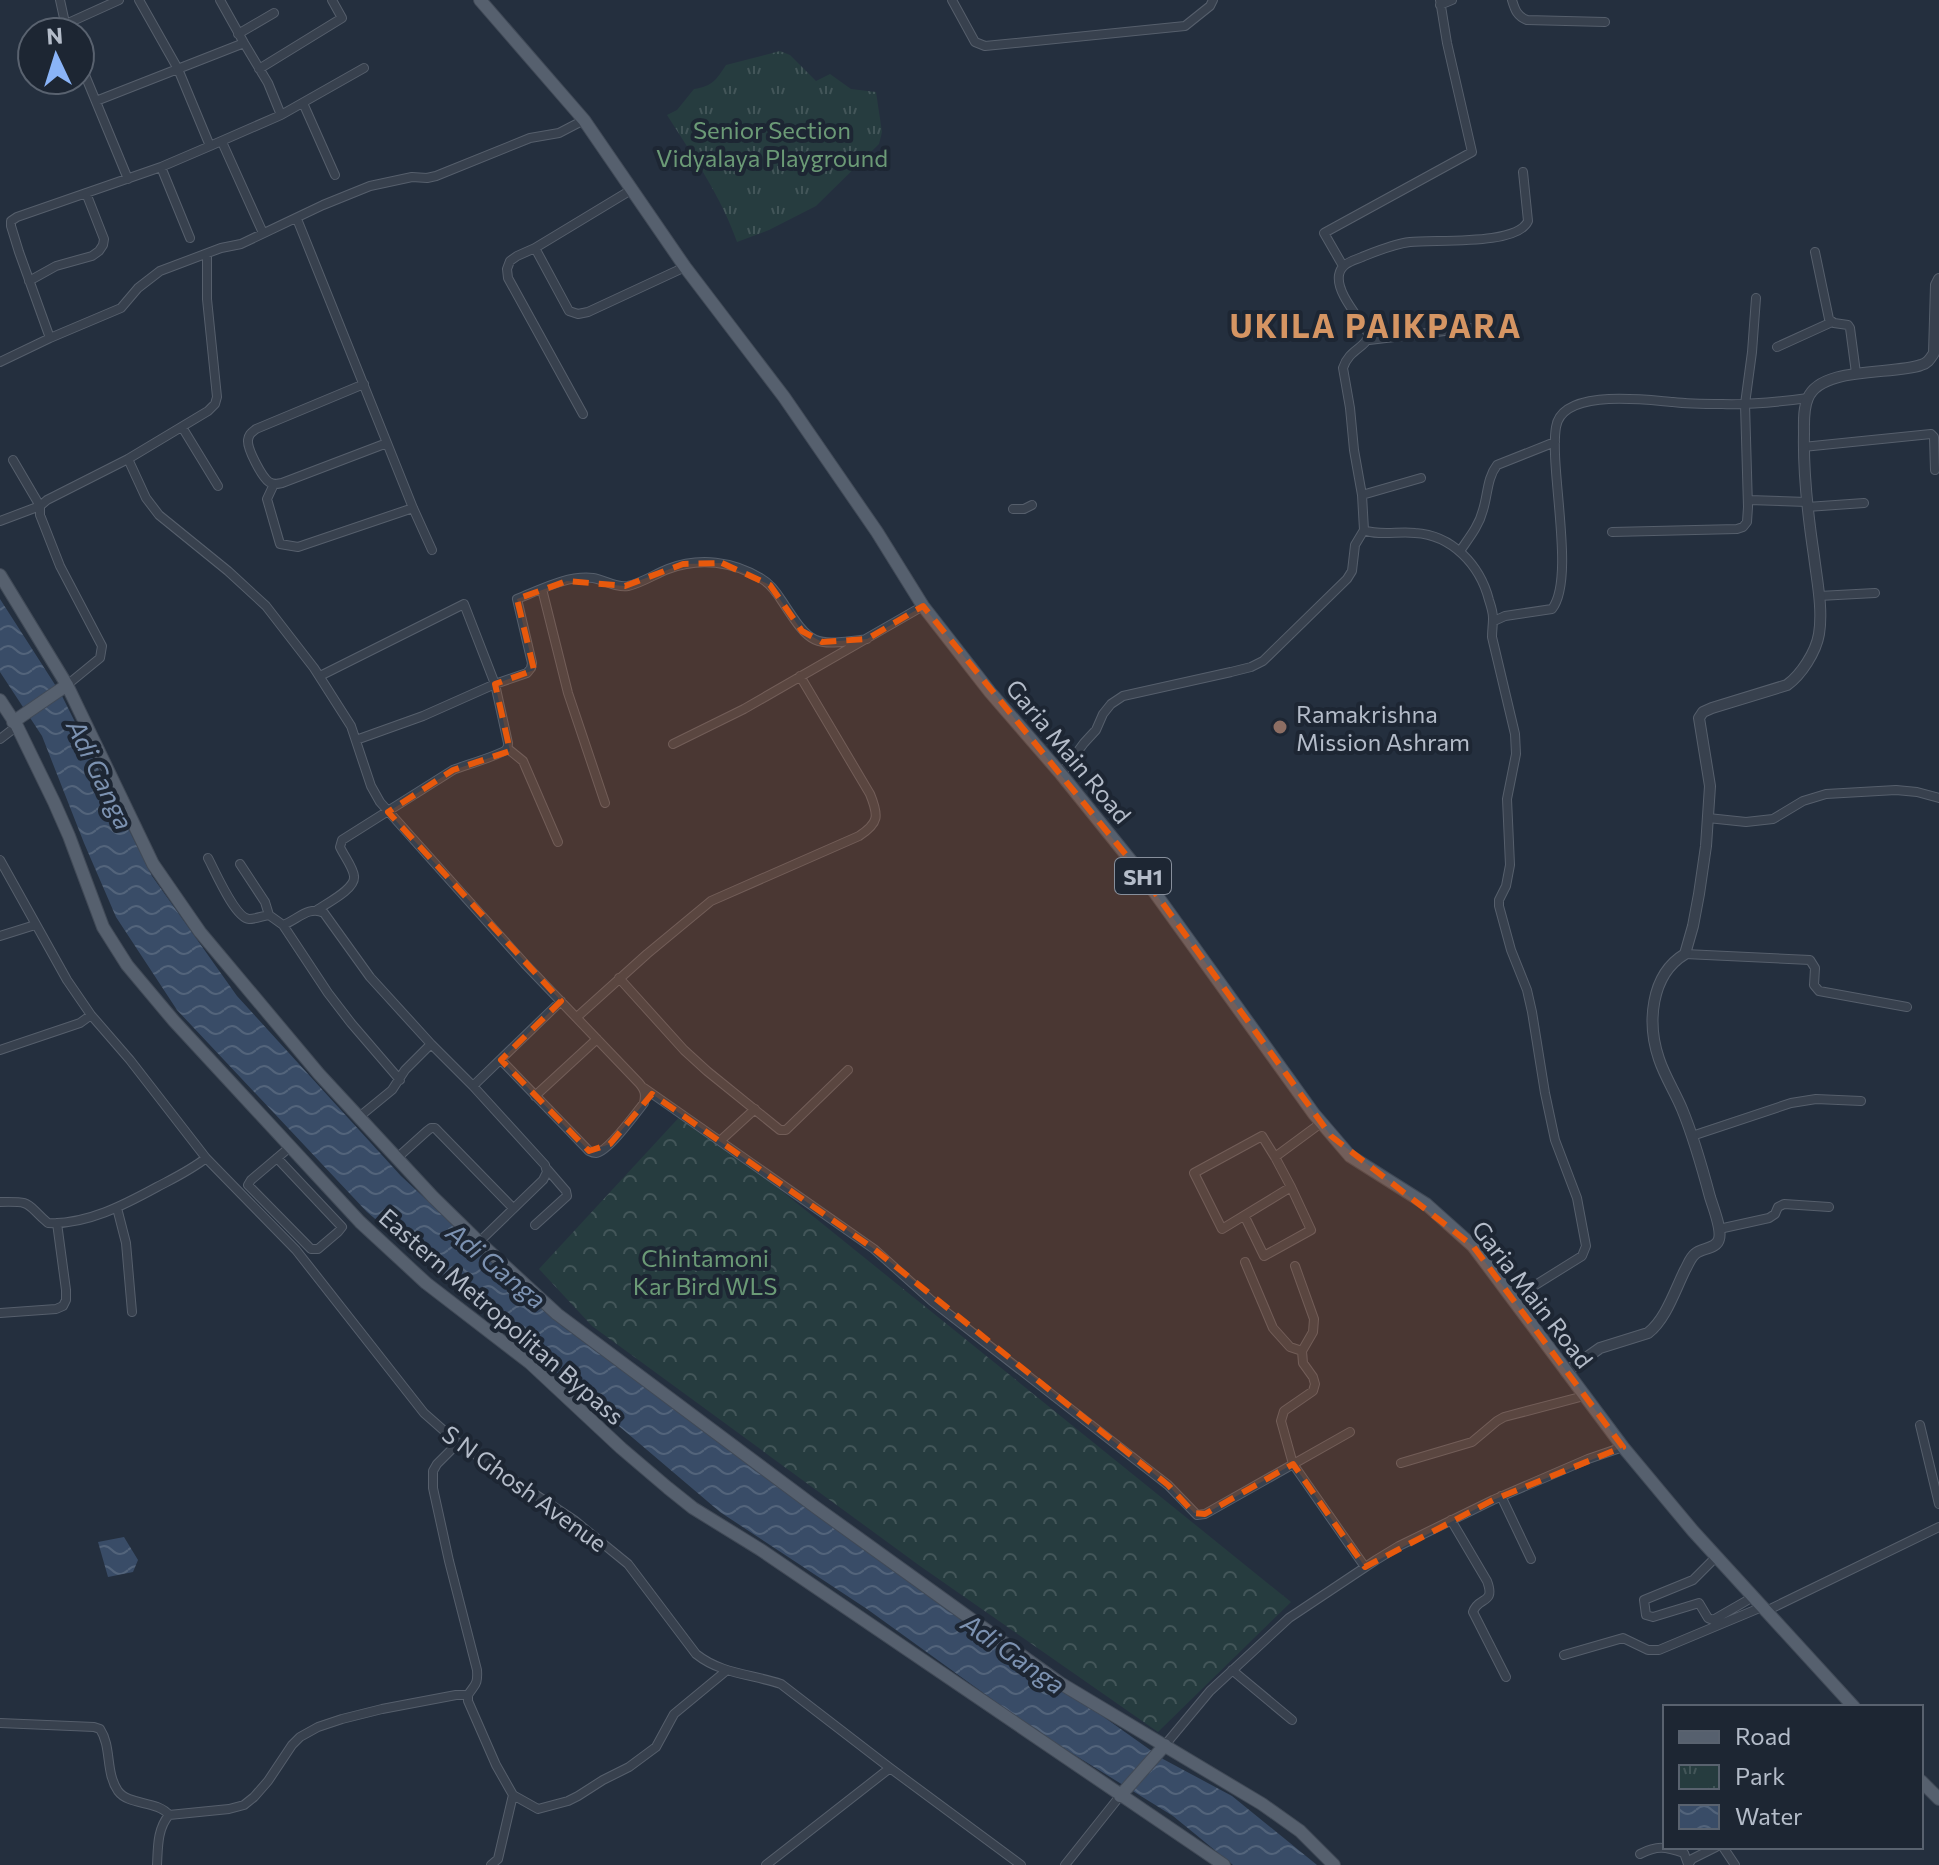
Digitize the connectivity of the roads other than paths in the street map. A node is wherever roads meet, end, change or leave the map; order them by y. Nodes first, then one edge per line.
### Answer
1 (119, 0) edge
2 (139, 0) edge
3 (220, 0) edge
4 (332, 0) edge
5 (480, 0) edge
6 (952, 0) edge
7 (1213, 0) edge
8 (1452, 0) edge
9 (1512, 0) edge
10 (1440, 2) edge
11 (274, 13) dead end
12 (89, 16) edge
13 (1605, 22) dead end
14 (238, 34) junction
15 (244, 43) junction
16 (364, 68) dead end
17 (178, 69) junction
18 (259, 69) junction
19 (94, 96) edge
20 (96, 101) junction
21 (303, 103) junction
22 (281, 115) junction
23 (584, 120) junction
24 (222, 142) junction
25 (210, 146) junction
26 (161, 167) junction
27 (1523, 172) dead end
28 (335, 175) dead end
29 (128, 179) junction
30 (631, 190) junction
31 (86, 193) junction
32 (297, 219) junction
33 (263, 233) junction
34 (190, 238) dead end
35 (535, 248) junction
36 (1815, 252) dead end
37 (207, 255) junction
38 (1343, 266) junction
39 (685, 267) junction
40 (1939, 279) edge
41 (29, 281) junction
42 (1756, 298) dead end
43 (1832, 322) junction
44 (1470, 328) dead end
45 (50, 338) junction
46 (1369, 340) junction
47 (1777, 347) dead end
48 (1936, 354) edge
49 (0, 362) edge
50 (1856, 373) junction
51 (364, 384) junction
52 (1808, 398) junction
53 (1745, 404) junction
54 (583, 414) dead end
55 (182, 427) junction
56 (1555, 442) junction
57 (387, 443) junction
58 (1803, 447) junction
59 (128, 459) junction
60 (13, 460) dead end
61 (1935, 470) dead end
62 (1421, 478) dead end
63 (274, 484) junction
64 (218, 486) dead end
65 (1362, 495) junction
66 (1749, 500) junction
67 (1864, 503) dead end
68 (1807, 504) junction
69 (1032, 505) dead end
70 (40, 506) junction
71 (413, 508) junction
72 (1013, 509) dead end
73 (0, 521) edge
74 (1364, 530) junction
75 (1612, 532) dead end
76 (432, 550) dead end
77 (1460, 551) junction
78 (0, 575) edge
79 (542, 589) junction
80 (1875, 593) dead end
81 (1819, 596) junction
82 (923, 606) junction
83 (1494, 621) junction
84 (867, 639) junction
85 (320, 676) junction
86 (800, 676) junction
87 (495, 684) junction
88 (62, 689) junction
89 (0, 700) edge
90 (15, 724) junction
91 (0, 739) edge
92 (356, 740) junction
93 (673, 744) dead end
94 (507, 748) junction
95 (1061, 774) junction
96 (1939, 798) edge
97 (605, 803) dead end
98 (388, 812) junction
99 (1708, 818) junction
100 (558, 842) dead end
101 (208, 858) dead end
102 (0, 860) edge
103 (240, 864) dead end
104 (317, 910) junction
105 (269, 915) junction
106 (35, 925) junction
107 (283, 925) junction
108 (0, 936) edge
109 (1685, 954) junction
110 (619, 978) junction
111 (561, 1001) junction
112 (1907, 1007) dead end
113 (91, 1015) junction
114 (577, 1017) junction
115 (597, 1039) junction
116 (431, 1044) junction
117 (0, 1050) edge
118 (501, 1060) junction
119 (848, 1070) dead end
120 (400, 1080) junction
121 (473, 1086) junction
122 (644, 1088) junction
123 (535, 1096) junction
124 (1861, 1101) dead end
125 (755, 1109) junction
126 (359, 1117) junction
127 (1321, 1123) junction
128 (1692, 1136) junction
129 (720, 1141) junction
130 (290, 1147) junction
131 (1275, 1157) junction
132 (206, 1158) junction
133 (277, 1158) junction
134 (397, 1158) junction
135 (547, 1169) junction
136 (1291, 1187) junction
137 (0, 1202) edge
138 (1829, 1207) dead end
139 (117, 1208) junction
140 (513, 1208) junction
141 (1245, 1217) junction
142 (57, 1223) junction
143 (535, 1225) dead end
144 (1719, 1229) junction
145 (479, 1242) junction
146 (1245, 1262) dead end
147 (1295, 1266) dead end
148 (1513, 1299) junction
149 (132, 1312) dead end
150 (0, 1313) edge
151 (1302, 1351) junction
152 (1566, 1372) junction
153 (1584, 1396) junction
154 (1920, 1425) dead end
155 (1350, 1432) dead end
156 (458, 1443) junction
157 (1623, 1447) junction
158 (1401, 1463) dead end
159 (1293, 1464) junction
160 (1501, 1496) junction
161 (1939, 1504) edge
162 (1451, 1520) junction
163 (1939, 1527) edge
164 (1716, 1557) junction
165 (1531, 1559) dead end
166 (1365, 1567) junction
167 (1760, 1605) junction
168 (1564, 1655) dead end
169 (1232, 1670) junction
170 (726, 1671) junction
171 (1506, 1677) dead end
172 (468, 1695) junction
173 (1852, 1705) edge
174 (1292, 1720) dead end
175 (0, 1723) edge
176 (1165, 1745) junction
177 (890, 1768) junction
178 (1923, 1783) edge
179 (513, 1795) junction
180 (1120, 1796) junction
181 (1939, 1799) edge
182 (169, 1815) junction
183 (1663, 1848) edge
184 (1671, 1849) edge
185 (1712, 1849) edge
186 (1640, 1854) dead end
187 (1688, 1864) edge
188 (157, 1865) edge
189 (491, 1865) edge
190 (766, 1865) edge
191 (1021, 1865) edge
192 (1065, 1865) edge
193 (1224, 1865) edge
194 (1334, 1865) edge

1 - 12 street
2 - 17 street
3 - 14 street
4 - 18 street
5 - 23 main road, Garia Main Road / SH1
6 - 7 street
8 - 10 street
9 - 13 street
10 - 38 street
11 - 14 street
14 - 15 street
15 - 17 street
15 - 18 street
16 - 21 street
17 - 20 street
17 - 25 street
18 - 22 street
19 - 20 street
20 - 29 street
21 - 22 street
21 - 28 street
22 - 24 street
23 - 30 main road, Garia Main Road / SH1
23 - 32 street
24 - 25 street
24 - 33 street
25 - 26 street
26 - 29 street
26 - 34 street
27 - 38 street
29 - 31 street
30 - 35 street
30 - 39 main road, Garia Main Road / SH1
31 - 41 street
31 - 41 street
32 - 33 street
32 - 51 street
33 - 37 street
35 - 39 street
35 - 54 street
36 - 43 street
37 - 45 street
37 - 55 street
38 - 46 street
39 - 82 main road, Garia Main Road / SH1
40 - 48 street
41 - 45 street
42 - 53 street
43 - 47 street
43 - 50 street
44 - 46 street
45 - 49 street
46 - 65 street
48 - 50 street
50 - 52 street
51 - 57 street
51 - 63 street
52 - 53 street
52 - 58 street
53 - 56 street
53 - 66 street
55 - 59 street
55 - 64 street
56 - 77 street
56 - 83 street
57 - 63 street
57 - 71 street
58 - 61 street
58 - 68 street
59 - 70 street
59 - 85 street
60 - 70 street
62 - 65 street
63 - 71 street
65 - 74 street
66 - 68 street
66 - 75 street
67 - 68 street
68 - 81 street
69 - 72 street
70 - 73 street
70 - 88 street
71 - 76 street
74 - 77 street
74 - 95 street
77 - 83 street
78 - 88 main road, Eastern Metropolitan Bypass
79 - 84 street
79 - 87 street
79 - 97 street
80 - 81 street
81 - 99 street
82 - 84 street
82 - 95 main road, Garia Main Road / SH1
83 - 148 street
84 - 86 street
85 - 87 street
85 - 92 street
86 - 93 street
86 - 110 street
87 - 92 street
87 - 94 street
88 - 90 main road
88 - 126 main road, Eastern Metropolitan Bypass
89 - 90 main road, Eastern Metropolitan Bypass
90 - 91 street
90 - 130 main road, Eastern Metropolitan Bypass
92 - 98 street
94 - 98 street
94 - 100 street
95 - 127 main road, Garia Main Road / SH1
96 - 99 street
98 - 104 street
98 - 111 street
99 - 109 street
101 - 105 street
102 - 106 street, S N Ghosh Avenue
103 - 105 street
104 - 107 street
104 - 116 street
105 - 107 street
106 - 108 street
106 - 113 street, S N Ghosh Avenue
107 - 120 street
109 - 112 street
109 - 128 street
110 - 114 street
110 - 125 street
111 - 114 street
111 - 118 street
113 - 117 street
113 - 132 street, S N Ghosh Avenue
114 - 115 street
115 - 122 street
115 - 123 street
116 - 120 street
116 - 121 street
118 - 121 street
118 - 123 street
119 - 125 street
120 - 126 street
121 - 135 street
122 - 123 street
122 - 129 street
124 - 128 street
125 - 129 street
126 - 134 main road, Eastern Metropolitan Bypass
127 - 131 street
127 - 148 main road, Garia Main Road / SH1
128 - 144 street
129 - 159 street
130 - 133 street
130 - 180 main road, Eastern Metropolitan Bypass
131 - 136 street
131 - 141 street
132 - 139 street
132 - 156 street, S N Ghosh Avenue
133 - 133 street
134 - 140 street
134 - 145 main road, Eastern Metropolitan Bypass
135 - 140 street
135 - 143 street
136 - 141 street
136 - 141 street
137 - 142 street
138 - 144 street
139 - 142 street
139 - 149 street
140 - 145 street
142 - 150 street
144 - 152 street
145 - 176 main road, Eastern Metropolitan Bypass
146 - 151 street
147 - 151 street
148 - 152 main road, Garia Main Road / SH1
151 - 159 street
152 - 153 main road, Garia Main Road / SH1
153 - 157 main road, Garia Main Road / SH1
153 - 158 street
154 - 161 street
155 - 159 street
156 - 170 street, S N Ghosh Avenue
156 - 172 street
157 - 160 street
157 - 164 main road, Garia Main Road / SH1
159 - 166 street
160 - 162 street
160 - 165 street
162 - 166 street
162 - 171 street
163 - 167 street
164 - 167 main road, Garia Main Road / SH1
164 - 167 street
166 - 169 street
167 - 168 street
167 - 173 main road, Garia Main Road / SH1
169 - 174 street
169 - 176 street
170 - 177 street, S N Ghosh Avenue
170 - 179 street
172 - 179 street
172 - 182 street
175 - 182 street
176 - 180 main road
176 - 194 main road, Eastern Metropolitan Bypass
177 - 190 street
177 - 191 street, S N Ghosh Avenue
178 - 181 main road
179 - 189 street
180 - 192 street
180 - 193 main road, Eastern Metropolitan Bypass
182 - 188 street
183 - 186 street
184 - 187 street
185 - 187 street

